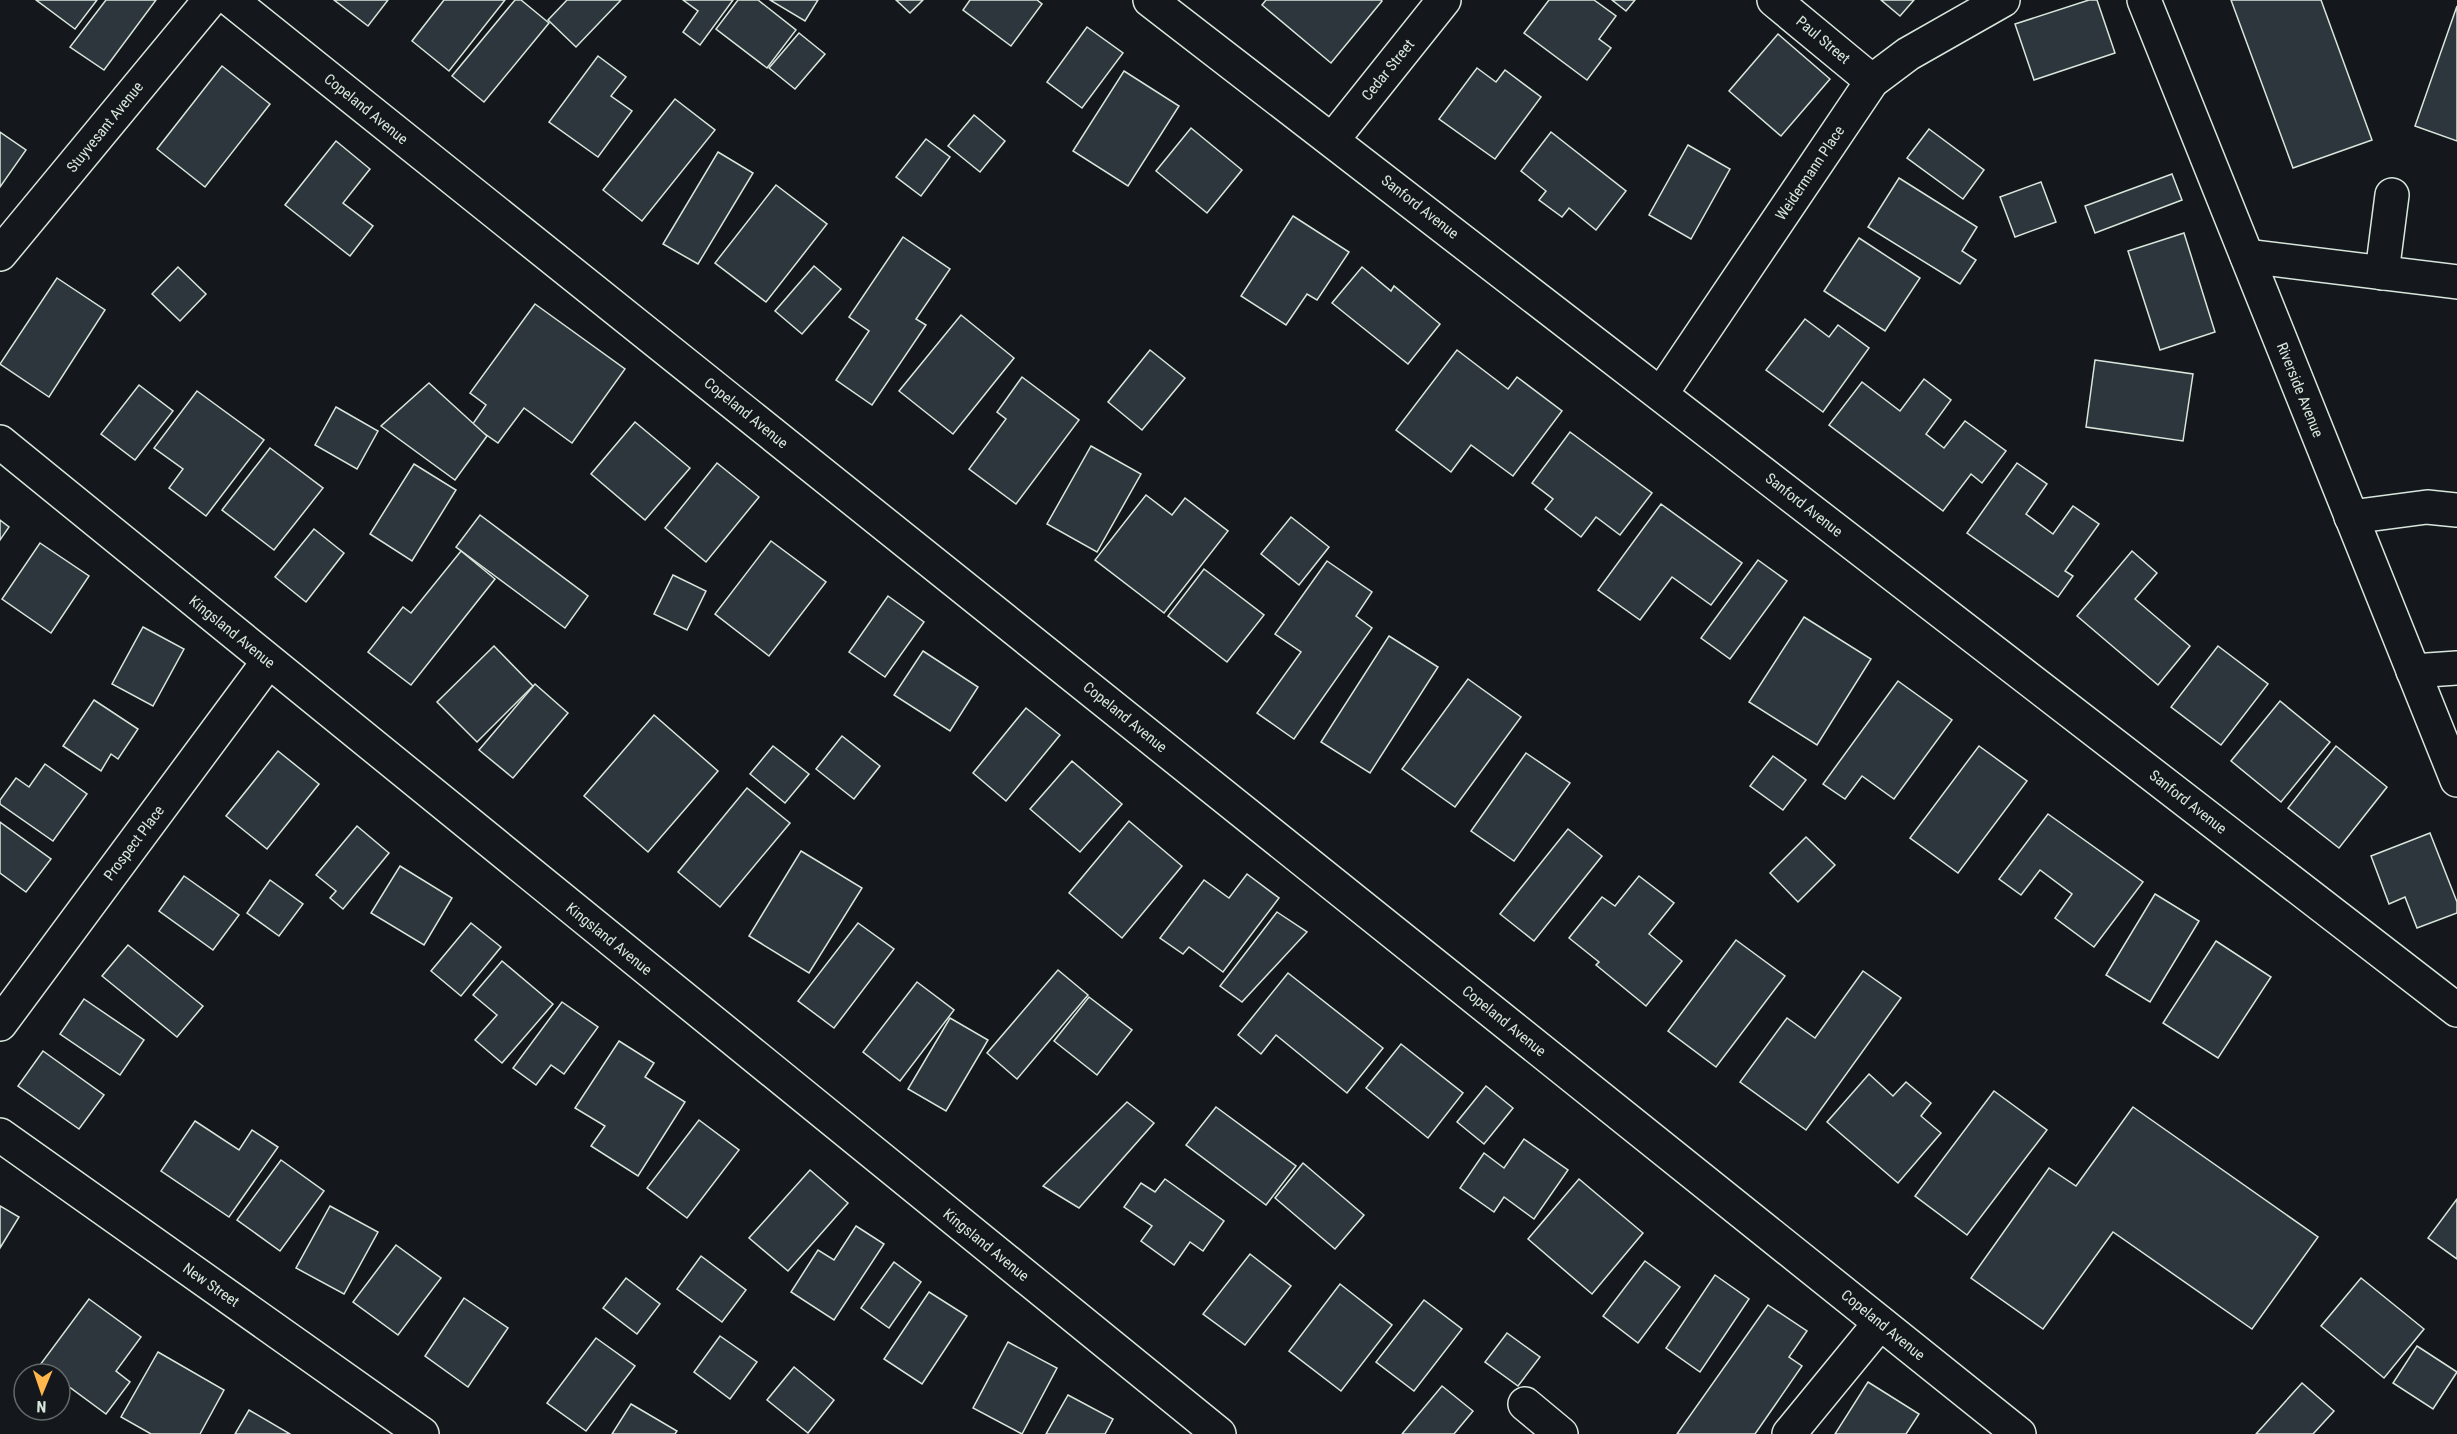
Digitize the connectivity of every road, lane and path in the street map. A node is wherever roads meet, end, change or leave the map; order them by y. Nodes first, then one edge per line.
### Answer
1 (210, 0) edge
2 (231, 0) edge
3 (1150, 0) edge
4 (1444, 0) edge
5 (1774, 0) edge
6 (2003, 0) edge
7 (2144, 0) edge
8 (1872, 81) junction
9 (1333, 139) junction
10 (2392, 195) dead end
11 (0, 254) edge
12 (2247, 256) junction
13 (2382, 273) junction
14 (2457, 282) edge
15 (1661, 394) junction
16 (0, 442) edge
17 (2457, 510) edge
18 (2351, 517) junction
19 (268, 662) junction
20 (2457, 668) edge
21 (2414, 671) junction
22 (2457, 780) edge
23 (2457, 1010) edge
24 (0, 1024) edge
25 (0, 1135) edge
26 (1880, 1323) junction
27 (1525, 1404) dead end
28 (422, 1434) edge
29 (1219, 1434) edge
30 (1561, 1434) edge
31 (1789, 1434) edge
32 (2019, 1434) edge

1 - 11 street, Stuyvesant Avenue
2 - 26 street, Copeland Avenue
3 - 9 street, Sanford Avenue
4 - 9 street, Cedar Street
5 - 8 street, Paul Street
6 - 8 street, Weidermann Place
7 - 12 street, Riverside Avenue
8 - 15 street, Weidermann Place
9 - 15 street, Sanford Avenue
10 - 13 street
12 - 13 street
12 - 18 street, Riverside Avenue
13 - 14 street
15 - 23 street, Sanford Avenue
16 - 19 street, Kingsland Avenue
17 - 18 street
18 - 21 street, Riverside Avenue
19 - 24 street, Prospect Place
19 - 29 street, Kingsland Avenue
20 - 21 street
21 - 22 street, Riverside Avenue
25 - 28 street, New Street
26 - 31 street
26 - 32 street, Copeland Avenue
27 - 30 street

